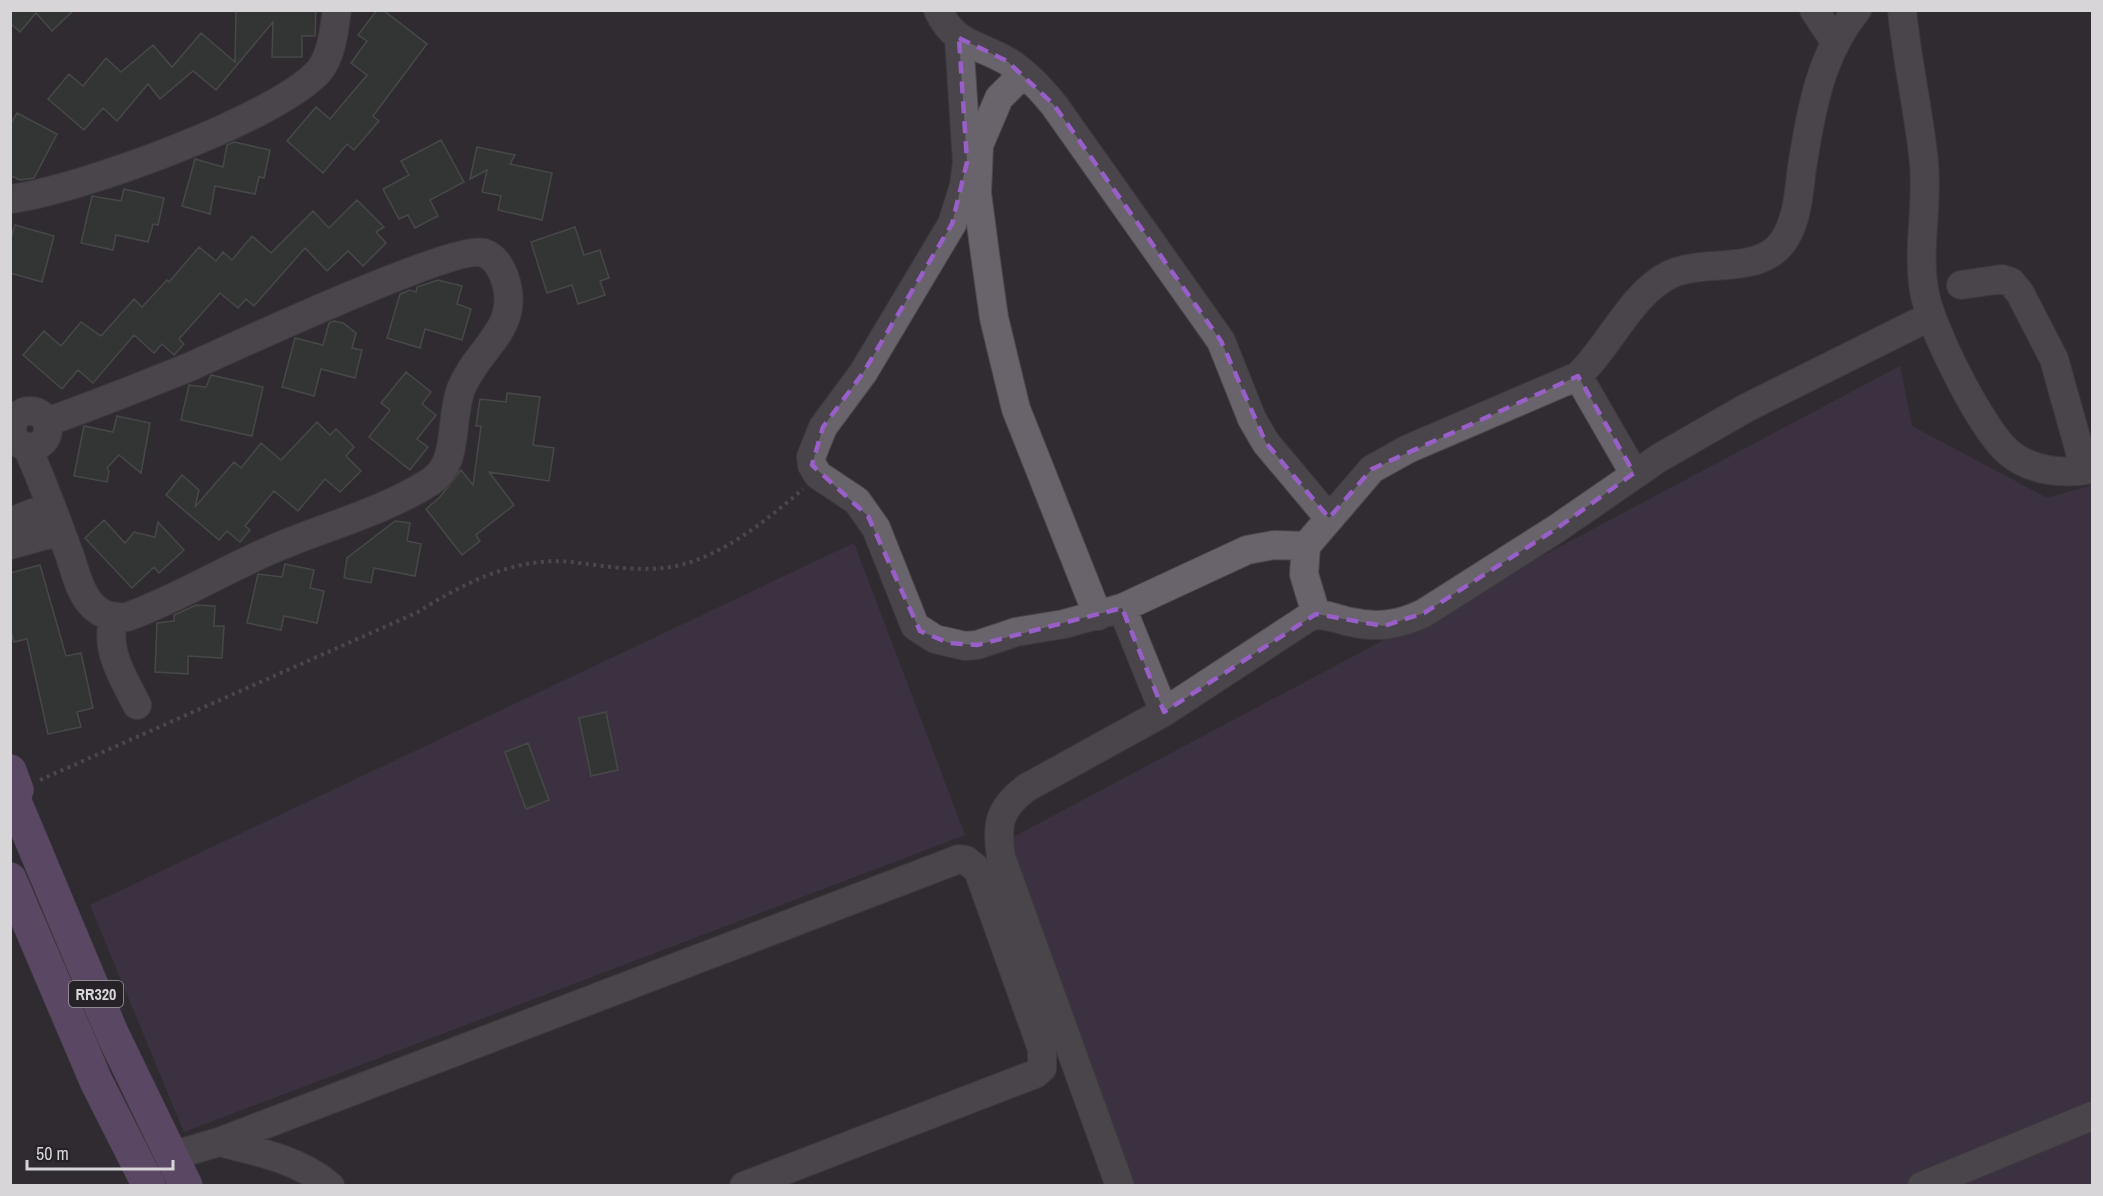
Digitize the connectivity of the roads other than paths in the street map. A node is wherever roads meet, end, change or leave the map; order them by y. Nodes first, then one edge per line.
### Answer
1 (337, 10) edge
2 (938, 10) edge
3 (1814, 10) edge
4 (1857, 10) edge
5 (1902, 10) edge
6 (959, 38) junction
7 (1834, 40) junction
8 (1023, 74) junction
9 (10, 199) edge
10 (1961, 285) dead end
11 (1931, 316) junction
12 (1578, 376) junction
13 (2089, 470) edge
14 (1634, 473) junction
15 (1329, 518) junction
16 (56, 519) junction
17 (10, 522) edge
18 (10, 545) edge
19 (1306, 546) junction
20 (1110, 612) junction
21 (1316, 614) junction
22 (114, 618) junction
23 (137, 705) dead end
24 (1164, 712) junction
25 (13, 791) edge
26 (13, 890) edge
27 (2092, 1116) edge
28 (219, 1142) junction
29 (171, 1156) junction
30 (149, 1185) edge
31 (186, 1185) edge
32 (330, 1185) edge
33 (744, 1185) edge
34 (1120, 1185) edge
35 (1922, 1185) edge

1 - 9 street
2 - 6 street
3 - 7 street
4 - 7 street
5 - 11 street
6 - 8 street
6 - 20 street
7 - 12 street
8 - 15 street
8 - 20 street
10 - 13 street
11 - 13 street
11 - 14 street
12 - 14 street
12 - 15 street
14 - 21 street
15 - 19 street
16 - 17 street
16 - 18 street
16 - 22 street
16 - 22 street
19 - 20 street
19 - 21 street
20 - 24 street
21 - 24 street
22 - 23 street
24 - 34 street
25 - 29 main road, RR320
26 - 30 main road, RR320
27 - 35 street
28 - 29 street
28 - 32 street
28 - 33 street
29 - 31 main road, RR320

